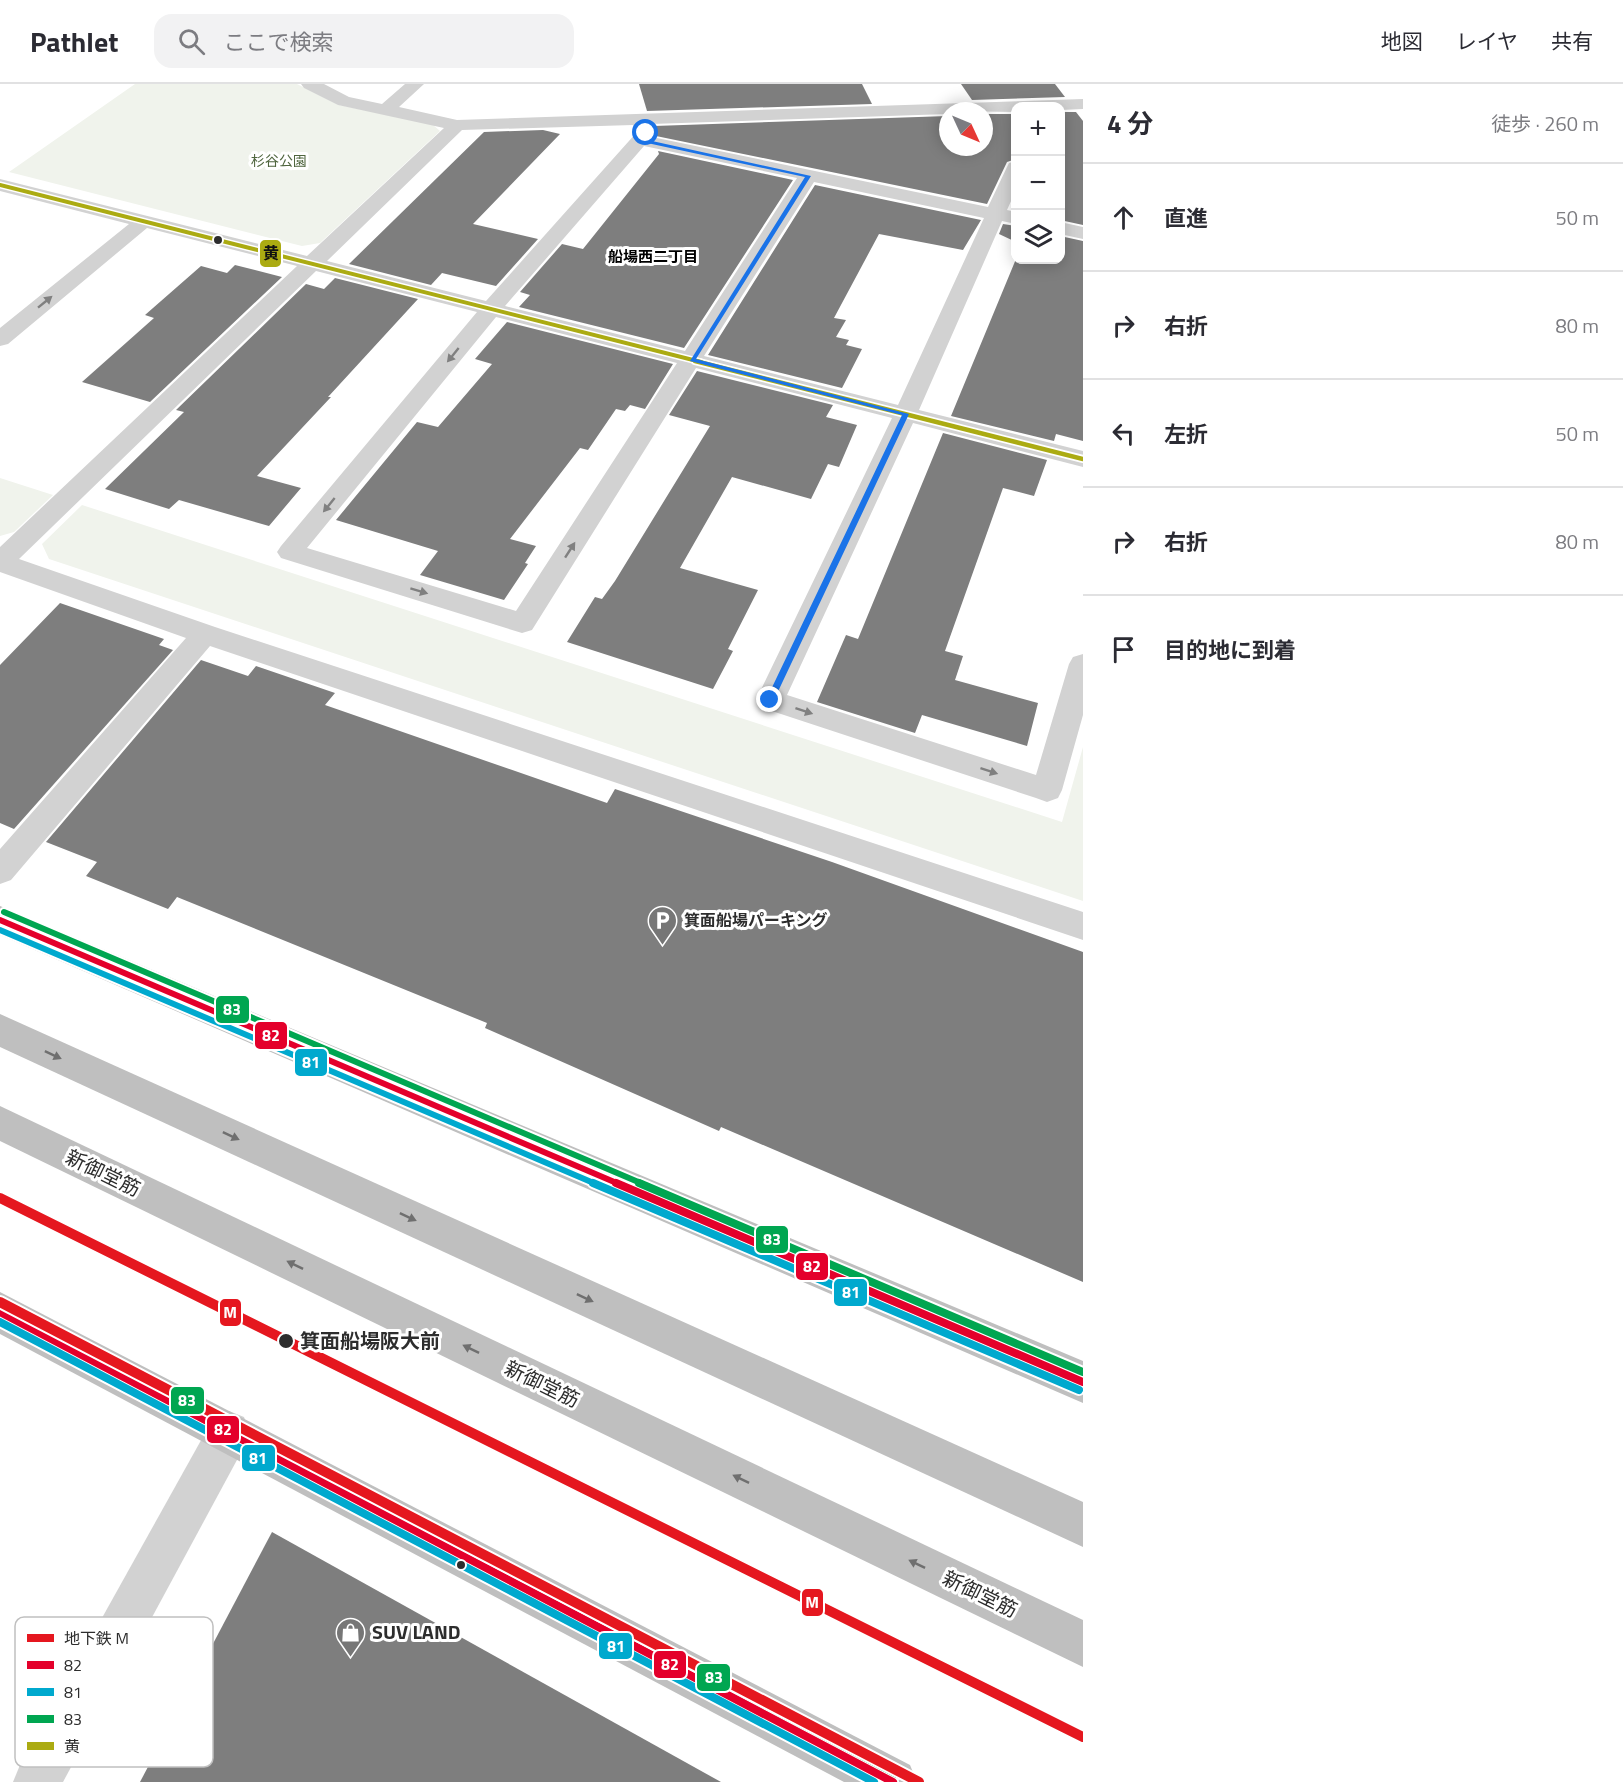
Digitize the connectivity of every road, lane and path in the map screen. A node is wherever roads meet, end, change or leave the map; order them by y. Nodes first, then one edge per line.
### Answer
1 (310, 84) edge
2 (415, 84) edge
3 (1083, 104) edge
4 (1065, 105) edge
5 (1011, 107) edge
6 (386, 110) junction
7 (640, 118) junction
8 (457, 125) junction
9 (640, 140) junction
10 (808, 176) junction
11 (1011, 178) edge
12 (0, 185) edge
13 (994, 214) junction
14 (1011, 218) edge
15 (144, 221) junction
16 (1065, 229) edge
17 (1083, 233) edge
18 (312, 265) junction
19 (490, 310) junction
20 (0, 339) edge
21 (692, 360) junction
22 (906, 414) junction
23 (1083, 459) edge
24 (0, 562) edge
25 (205, 634) junction
26 (1083, 664) edge
27 (0, 872) edge
28 (0, 920) edge
29 (1083, 926) edge
30 (0, 1030) edge
31 (0, 1123) edge
32 (0, 1312) edge
33 (1083, 1382) edge
34 (229, 1432) junction
35 (1083, 1525) edge
36 (128, 1617) edge
37 (1083, 1644) edge
38 (45, 1767) edge
39 (37, 1782) edge
40 (892, 1782) edge

1 - 6 street
2 - 6 street
3 - 4 street
5 - 7 street
6 - 8 street
7 - 8 street
7 - 9 street
8 - 18 street
9 - 10 street
9 - 19 street
10 - 13 street
10 - 21 street
11 - 13 street
12 - 15 street
13 - 14 street
13 - 22 street
15 - 18 street
20 -> 15 street
16 - 17 street
18 - 19 street
18 - 24 street
19 - 21 street
19 -> 21 street
21 - 22 street
22 - 23 street
22 -> 26 street
24 - 25 street
25 - 27 street
25 - 29 street
28 - 33 highway
30 -> 35 highway
37 -> 31 highway, 新御堂筋
32 - 34 highway
34 - 36 street
34 - 40 highway
38 - 39 street

